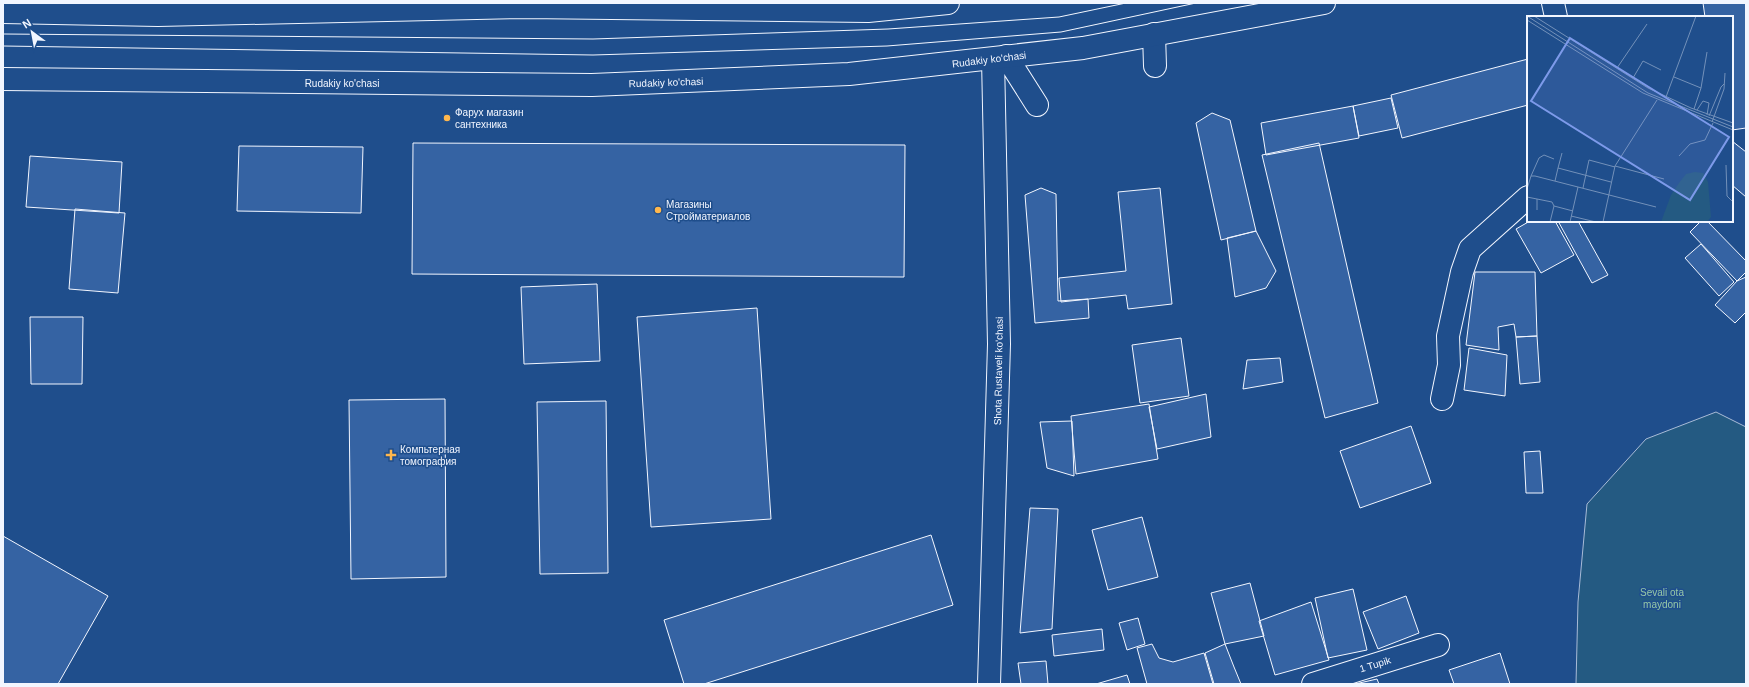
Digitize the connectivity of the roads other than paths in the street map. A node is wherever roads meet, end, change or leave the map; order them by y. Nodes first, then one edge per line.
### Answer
1 (948, 3) edge
2 (1324, 3) edge
3 (1553, 3) edge
4 (525, 5) edge
5 (695, 6) edge
6 (9, 9) edge
7 (1556, 16) edge
8 (1154, 34) junction
9 (999, 58) junction
10 (1155, 66) dead end
11 (3, 79) edge
12 (1037, 105) dead end
13 (1527, 198) edge
14 (1442, 399) dead end
15 (1438, 645) dead end
16 (989, 684) edge
17 (1313, 684) edge

1 - 5 main road
2 - 8 main road, Rudakiy ko'chasi
3 - 7 main road
4 - 5 main road
4 - 6 main road
8 - 9 main road, Rudakiy ko'chasi
8 - 10 main road
9 - 11 main road, Rudakiy ko'chasi
9 - 12 main road
9 - 16 main road, Shota Rustaveli ko'chasi
13 - 14 main road
15 - 17 main road, 1 Tupik

